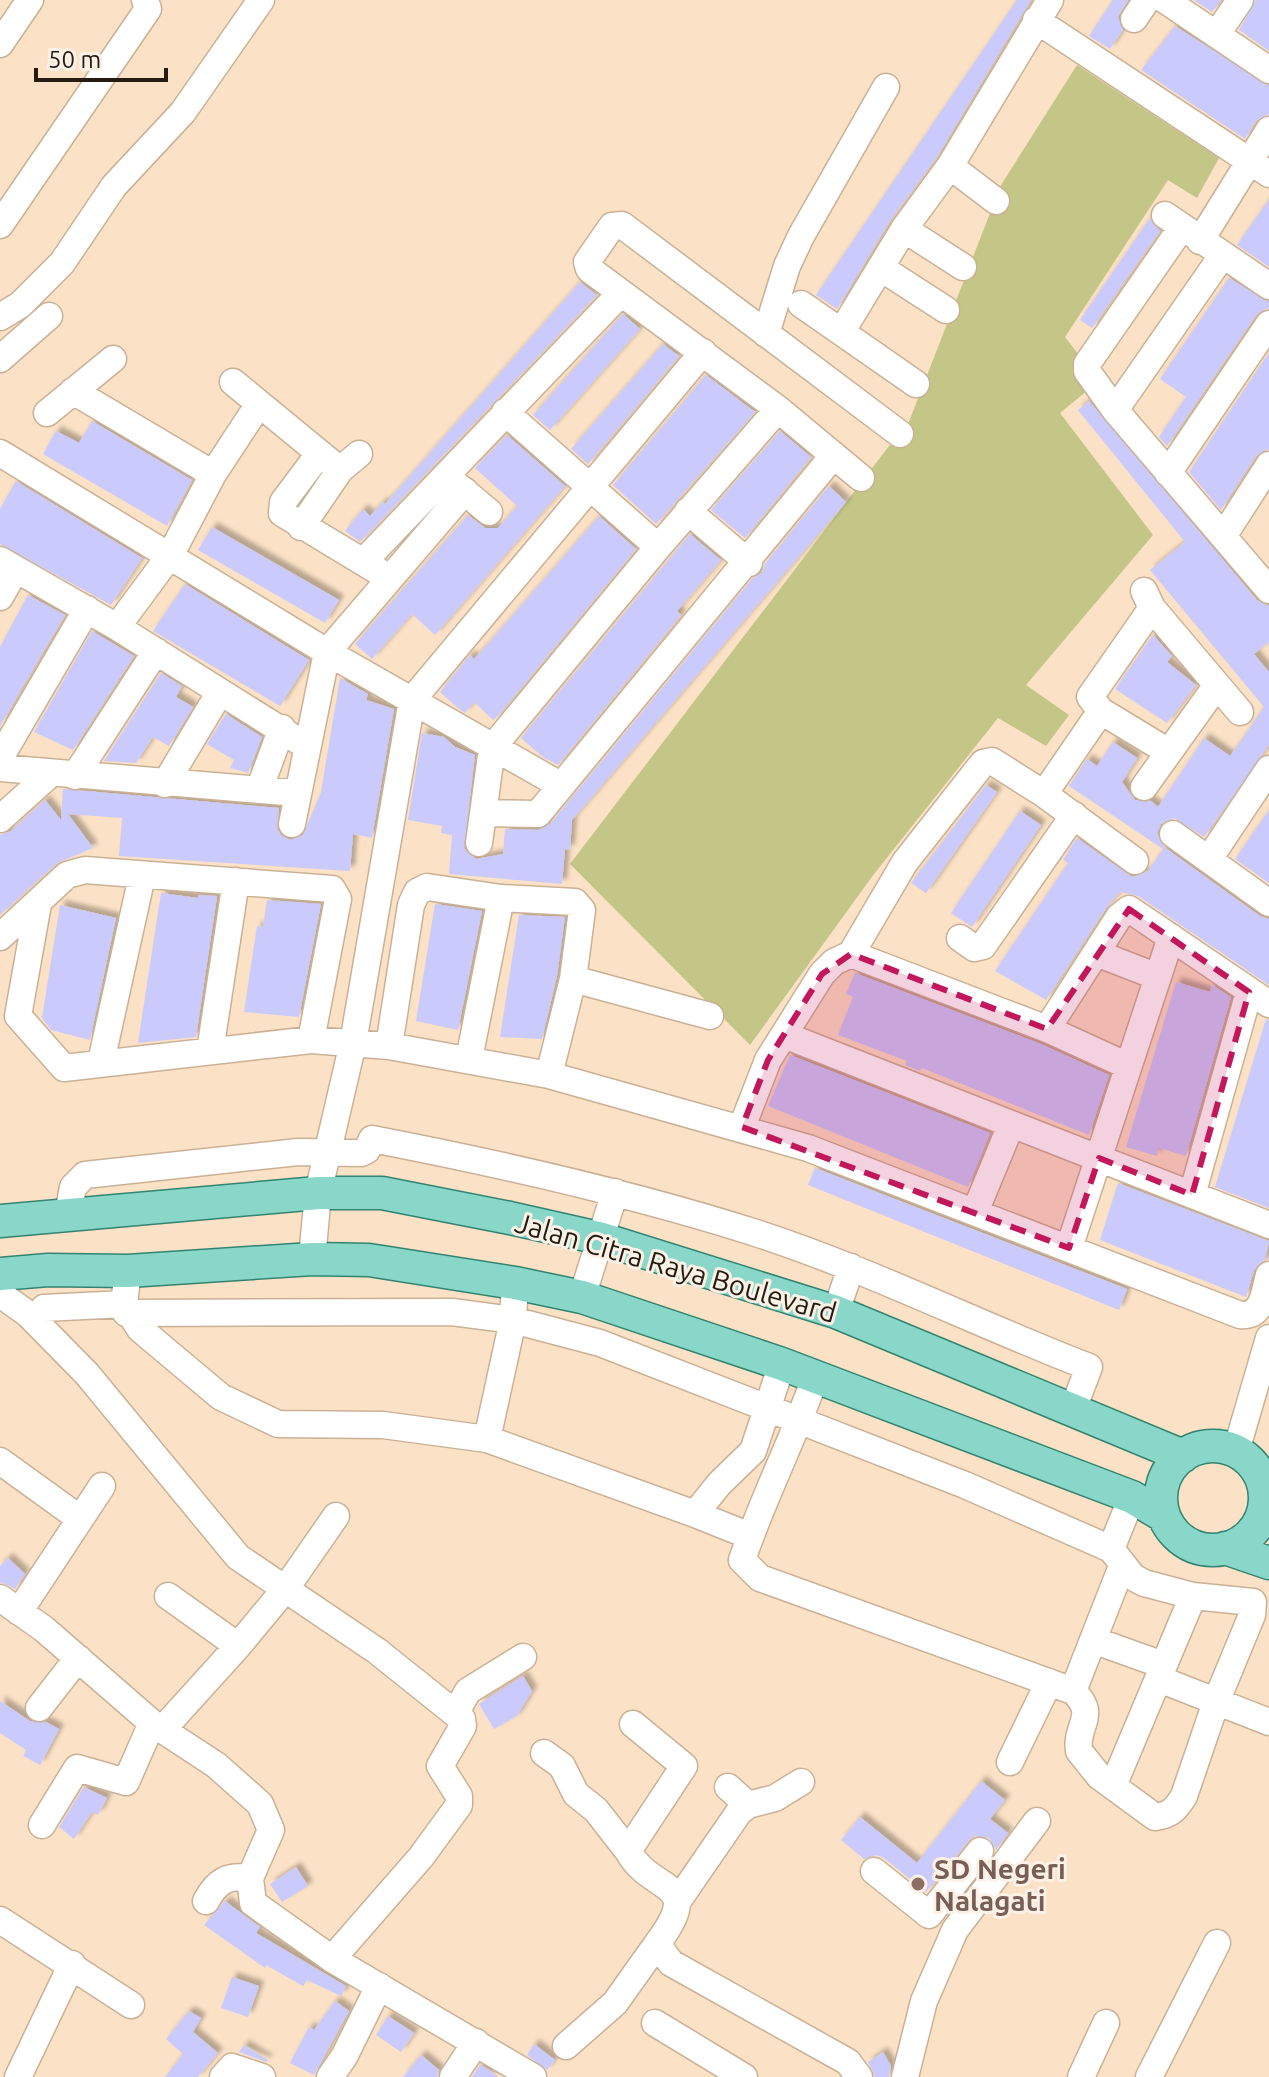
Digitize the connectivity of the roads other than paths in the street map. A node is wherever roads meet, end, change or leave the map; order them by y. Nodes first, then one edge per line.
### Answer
1 (9, 0) edge
2 (30, 0) edge
3 (145, 0) edge
4 (261, 0) edge
5 (1165, 0) edge
6 (1240, 0) edge
7 (1043, 10) edge
8 (0, 13) edge
9 (1217, 34) junction
10 (0, 44) edge
11 (1269, 70) edge
12 (886, 87) dead end
13 (1269, 130) edge
14 (950, 166) junction
15 (1259, 166) edge
16 (996, 201) dead end
17 (0, 225) edge
18 (904, 229) junction
19 (1192, 235) junction
20 (963, 267) dead end
21 (881, 268) junction
22 (1269, 286) edge
23 (620, 294) junction
24 (801, 304) dead end
25 (946, 310) dead end
26 (49, 316) dead end
27 (0, 317) edge
28 (1269, 324) edge
29 (842, 331) junction
30 (766, 334) junction
31 (703, 352) junction
32 (0, 359) edge
33 (113, 359) dead end
34 (233, 382) dead end
35 (916, 384) dead end
36 (73, 391) junction
37 (259, 404) junction
38 (778, 409) junction
39 (1115, 410) junction
40 (505, 412) junction
41 (47, 413) dead end
42 (900, 434) dead end
43 (0, 453) edge
44 (319, 454) junction
45 (833, 456) junction
46 (1269, 465) edge
47 (1168, 473) junction
48 (213, 474) junction
49 (861, 478) dead end
50 (455, 483) junction
51 (591, 489) junction
52 (688, 511) junction
53 (489, 512) dead end
54 (301, 527) junction
55 (1224, 535) junction
56 (658, 547) junction
57 (171, 554) junction
58 (363, 562) junction
59 (749, 563) junction
60 (8, 564) edge
61 (389, 578) junction
62 (1269, 590) edge
63 (0, 597) edge
64 (87, 609) junction
65 (117, 627) junction
66 (156, 651) junction
67 (327, 652) junction
68 (1217, 685) junction
69 (220, 692) junction
70 (412, 700) junction
71 (1101, 711) junction
72 (1240, 712) dead end
73 (282, 728) junction
74 (305, 745) junction
75 (492, 748) junction
76 (1167, 751) junction
77 (0, 758) edge
78 (0, 768) edge
79 (1269, 769) edge
80 (63, 775) junction
81 (165, 784) junction
82 (560, 785) junction
83 (1144, 787) dead end
84 (259, 790) junction
85 (296, 793) junction
86 (1044, 794) junction
87 (483, 813) junction
88 (1074, 815) junction
89 (0, 819) edge
90 (292, 824) dead end
91 (1173, 834) dead end
92 (479, 843) dead end
93 (1209, 859) junction
94 (1135, 861) dead end
95 (142, 876) junction
96 (236, 881) junction
97 (501, 898) junction
98 (1269, 903) edge
99 (38, 904) junction
100 (0, 937) edge
101 (1171, 937) junction
102 (960, 938) dead end
103 (1096, 953) junction
104 (851, 954) junction
105 (1158, 977) junction
106 (573, 979) junction
107 (1259, 998) edge
108 (710, 1016) dead end
109 (1047, 1029) junction
110 (784, 1035) junction
111 (311, 1040) junction
112 (353, 1043) junction
113 (389, 1046) junction
114 (210, 1051) junction
115 (469, 1059) junction
116 (101, 1062) junction
117 (1128, 1066) junction
118 (549, 1075) junction
119 (1011, 1125) junction
120 (742, 1127) junction
121 (327, 1152) junction
122 (1099, 1158) junction
123 (615, 1192) junction
124 (318, 1193) junction
125 (1192, 1195) junction
126 (975, 1212) junction
127 (68, 1214) junction
128 (0, 1220) edge
129 (1269, 1225) edge
130 (599, 1238) junction
131 (1069, 1248) junction
132 (312, 1259) junction
133 (851, 1267) junction
134 (128, 1271) junction
135 (1269, 1275) edge
136 (515, 1283) junction
137 (1, 1284) edge
138 (582, 1297) junction
139 (44, 1308) dead end
140 (125, 1309) junction
141 (836, 1312) junction
142 (513, 1320) junction
143 (1269, 1338) edge
144 (782, 1364) junction
145 (815, 1378) junction
146 (768, 1409) junction
147 (1072, 1412) junction
148 (799, 1421) junction
149 (487, 1439) junction
150 (753, 1451) junction
151 (1236, 1451) junction
152 (1183, 1456) junction
153 (0, 1461) edge
154 (781, 1463) junction
155 (102, 1486) dead end
156 (1132, 1497) junction
157 (1267, 1497) edge
158 (695, 1514) junction
159 (336, 1516) dead end
160 (1164, 1516) junction
161 (79, 1518) junction
162 (750, 1536) junction
163 (1225, 1548) junction
164 (1116, 1557) junction
165 (1269, 1563) edge
166 (286, 1588) junction
167 (168, 1596) dead end
168 (1193, 1596) junction
169 (1261, 1604) edge
170 (10, 1605) edge
171 (1093, 1640) junction
172 (238, 1646) junction
173 (523, 1657) dead end
174 (78, 1658) junction
175 (1161, 1672) junction
176 (1061, 1687) junction
177 (1216, 1702) junction
178 (39, 1708) dead end
179 (456, 1712) junction
180 (1269, 1722) edge
181 (633, 1724) dead end
182 (157, 1726) junction
183 (544, 1753) dead end
184 (1010, 1762) dead end
185 (801, 1782) dead end
186 (1113, 1786) junction
187 (728, 1787) dead end
188 (748, 1805) junction
189 (1037, 1821) dead end
190 (42, 1825) dead end
191 (628, 1851) junction
192 (980, 1851) dead end
193 (874, 1871) dead end
194 (250, 1878) junction
195 (206, 1901) dead end
196 (677, 1902) junction
197 (929, 1915) junction
198 (0, 1920) edge
199 (955, 1930) junction
200 (1217, 1943) dead end
201 (657, 1944) junction
202 (332, 1959) junction
203 (72, 1964) junction
204 (379, 1986) junction
205 (131, 2005) dead end
206 (655, 2023) dead end
207 (1106, 2023) dead end
208 (476, 2042) junction
209 (566, 2046) dead end
210 (18, 2077) edge
211 (223, 2077) edge
212 (262, 2077) edge
213 (330, 2077) edge
214 (453, 2077) edge
215 (533, 2077) edge
216 (744, 2077) edge
217 (859, 2077) edge
218 (905, 2077) edge
219 (1081, 2077) edge
220 (1149, 2077) edge

1 - 8 street
2 - 10 street
3 - 17 street
4 - 27 street
5 - 9 street
6 - 9 street
7 - 14 street
7 - 15 street
9 - 11 street
12 - 30 street
13 - 15 street
14 - 16 street
14 - 18 street
15 - 19 street
18 - 20 street
18 - 21 street
19 - 22 street
19 - 39 street
19 - 39 street
21 - 25 street
21 - 29 street
23 - 30 street
23 - 31 street
23 - 40 street
24 - 29 street
26 - 32 street
28 - 47 street
29 - 35 street
30 - 42 street
31 - 38 street
31 - 51 street
33 - 36 street
34 - 37 street
36 - 41 street
36 - 48 street
37 - 44 street
37 - 48 street
38 - 45 street
38 - 52 street
39 - 47 street
40 - 50 street
40 - 51 street
43 - 57 street
44 - 54 street
44 - 54 street
45 - 49 street
45 - 59 street
46 - 55 street
47 - 55 street
48 - 57 street
50 - 53 street
50 - 58 street
50 - 61 street
51 - 56 street
51 - 70 street
52 - 56 street
52 - 59 street
54 - 58 street
55 - 62 street
56 - 75 street
57 - 65 street
57 - 67 street
58 - 61 street
59 - 82 street
60 - 63 street
60 - 64 street
61 - 67 street
64 - 65 street
64 - 77 street
65 - 66 street
66 - 69 street
66 - 80 street
67 - 70 street
67 - 74 street
68 - 71 street
68 - 72 street
68 - 76 street
69 - 73 street
69 - 81 street
70 - 75 street
70 - 112 street
71 - 76 street
71 - 86 street
73 - 74 street
73 - 84 street
74 - 85 street
75 - 82 street
75 - 87 street
76 - 83 street
78 - 80 street
79 - 93 street
80 - 81 street
80 - 89 street
81 - 84 street
82 - 87 street
84 - 85 street
85 - 90 street
86 - 88 street
86 - 104 street
87 - 92 street
88 - 94 street
88 - 102 street
91 - 93 street
93 - 98 street
95 - 96 street
95 - 99 street
95 - 116 street
96 - 111 street
96 - 114 street
97 - 106 street
97 - 113 street
97 - 115 street
99 - 100 street
99 - 116 street
101 - 103 street
101 - 105 street
101 - 107 street
103 - 105 street
103 - 109 street
104 - 109 street
104 - 110 street
105 - 117 street
106 - 108 street
106 - 118 street
107 - 125 street
109 - 117 street
110 - 119 street
110 - 120 street
111 - 112 street
111 - 114 street
112 - 113 street
112 - 121 street
113 - 115 street
114 - 116 street
115 - 118 street
117 - 122 street
118 - 120 street
119 - 122 street
119 - 126 street
120 - 126 street
121 - 123 street
121 - 124 street
121 - 127 street
122 - 125 street
122 - 131 street
123 - 130 street
123 - 133 street
124 - 127 main road, Jalan Citra Raya Boulevard
124 - 130 main road, Jalan Citra Raya Boulevard
124 - 132 street
125 - 129 street
126 - 131 street
127 - 128 main road, Jalan Citra Raya Boulevard
130 - 138 street
130 - 141 main road, Jalan Citra Raya Boulevard
131 - 135 street
132 - 134 main road, Jalan Citra Raya Boulevard
132 - 136 main road, Jalan Citra Raya Boulevard
133 - 141 street
133 - 147 street
134 - 137 main road, Jalan Citra Raya Boulevard
134 - 140 street
136 - 138 main road, Jalan Citra Raya Boulevard
136 - 142 street
137 - 166 street
138 - 144 main road, Jalan Citra Raya Boulevard
139 - 140 street
140 - 142 street
140 - 149 street
141 - 147 main road, Jalan Citra Raya Boulevard
142 - 146 street
142 - 149 street
143 - 151 street
144 - 145 main road, Jalan Citra Raya Boulevard
144 - 146 street
145 - 148 street
145 - 156 main road, Jalan Citra Raya Boulevard
146 - 148 street
146 - 150 street
147 - 152 main road, Jalan Citra Raya Boulevard
148 - 154 street
148 - 164 street
149 - 158 street
150 - 154 street
150 - 158 street
151 - 152 main road
151 - 157 main road
152 - 160 main road
153 - 161 street
154 - 162 street
155 - 161 street
156 - 160 main road, Jalan Citra Raya Boulevard
156 - 164 street
157 - 163 main road
158 - 162 street
159 - 166 street
160 - 163 main road
161 - 170 street
162 - 176 street
163 - 165 main road
164 - 168 street
164 - 171 street
166 - 172 street
166 - 179 street
167 - 172 street
168 - 169 street
168 - 175 street
169 - 177 street
170 - 174 street
171 - 175 street
171 - 176 street
172 - 182 street
173 - 179 street
174 - 178 street
174 - 182 street
175 - 177 street
175 - 186 street
176 - 184 street
176 - 186 street
177 - 180 street
177 - 186 street
179 - 202 street
181 - 191 street
182 - 190 street
182 - 194 street
183 - 191 street
185 - 188 street
187 - 188 street
188 - 196 street
189 - 199 street
191 - 196 street
192 - 197 street
193 - 197 street
194 - 195 street
194 - 202 street
196 - 201 street
197 - 199 street
198 - 203 street
199 - 218 street
200 - 220 street
201 - 209 street
201 - 217 street
202 - 204 street
203 - 205 street
203 - 210 street
204 - 208 street
204 - 213 street
206 - 216 street
207 - 219 street
208 - 214 street
208 - 215 street
211 - 212 street

